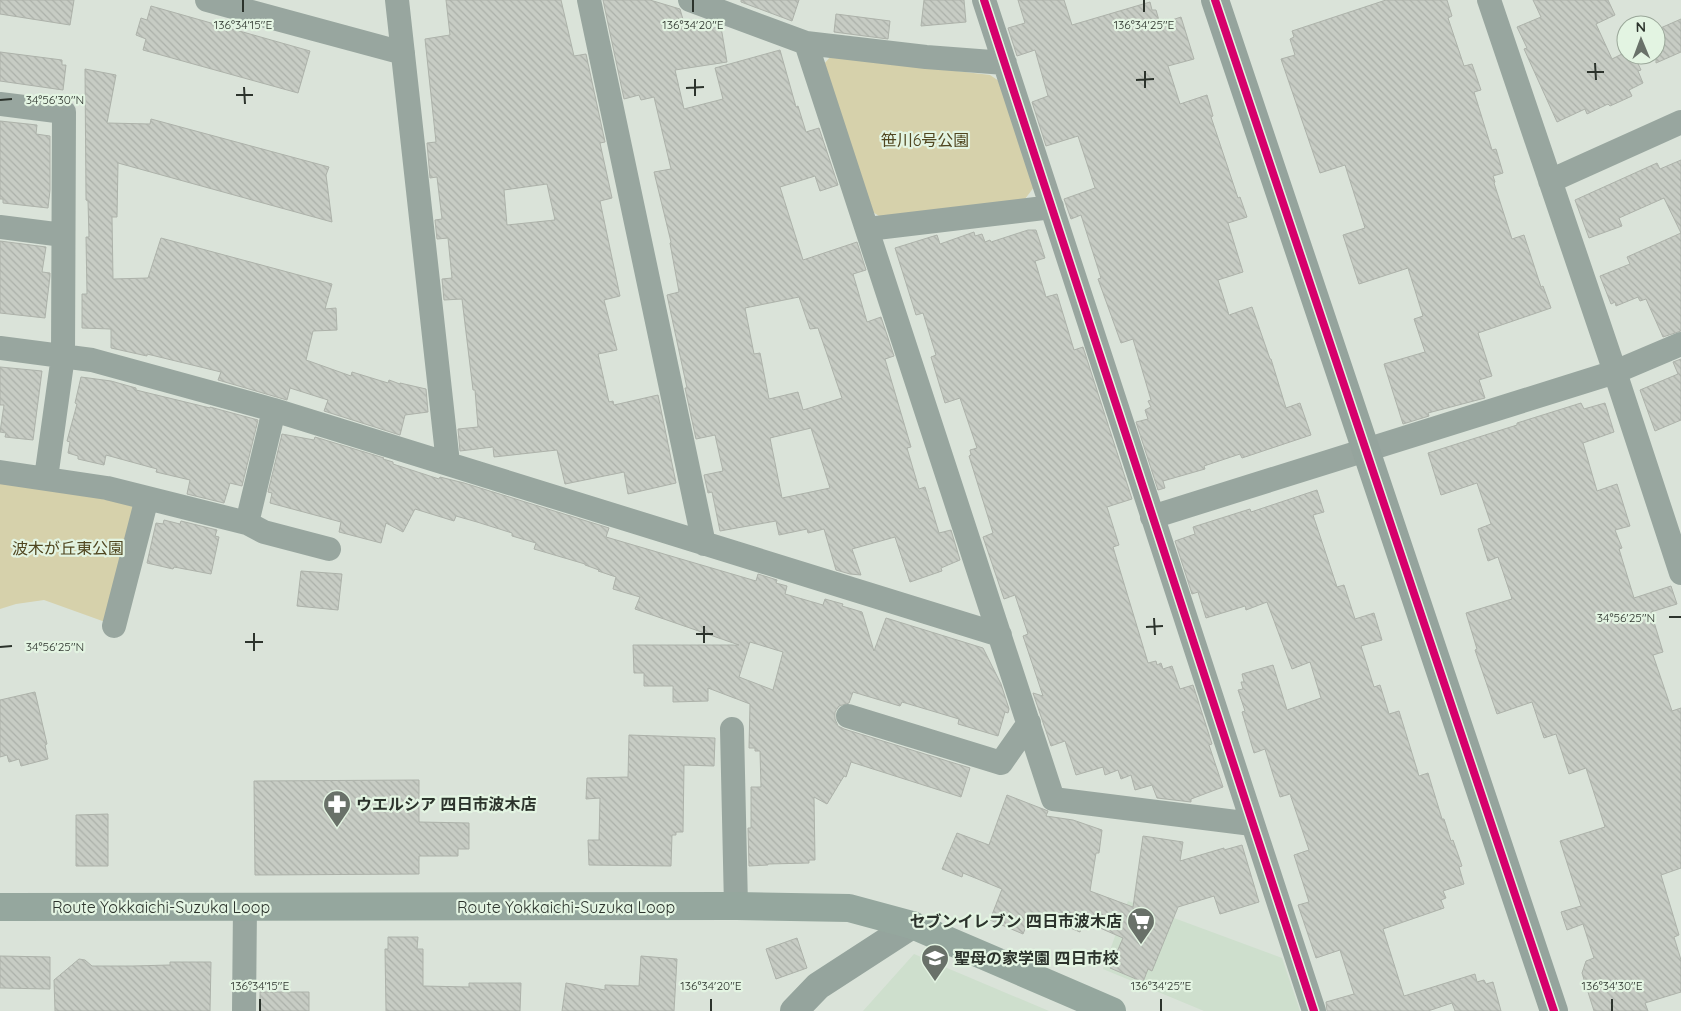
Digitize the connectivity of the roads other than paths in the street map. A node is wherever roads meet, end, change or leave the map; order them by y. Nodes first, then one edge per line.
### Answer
1 (208, 0) edge
2 (397, 0) edge
3 (589, 0) edge
4 (690, 0) edge
5 (984, 0) edge
6 (1215, 0) edge
7 (1489, 0) edge
8 (806, 43) junction
9 (403, 53) junction
10 (1005, 63) junction
11 (0, 104) edge
12 (1681, 122) edge
13 (1550, 182) junction
14 (1052, 207) junction
15 (0, 227) edge
16 (868, 229) junction
17 (63, 235) junction
18 (1681, 344) edge
19 (0, 348) edge
20 (63, 356) junction
21 (1615, 372) junction
22 (274, 410) junction
23 (1367, 450) junction
24 (448, 463) junction
25 (0, 472) edge
26 (46, 478) junction
27 (147, 498) junction
28 (1152, 517) junction
29 (247, 523) junction
30 (704, 544) junction
31 (329, 549) dead end
32 (1681, 572) edge
33 (114, 626) dead end
34 (1000, 635) junction
35 (848, 716) dead end
36 (1029, 723) junction
37 (732, 729) dead end
38 (1252, 824) junction
39 (244, 906) junction
40 (736, 906) junction
41 (0, 907) edge
42 (912, 925) junction
43 (244, 1011) edge
44 (794, 1011) edge
45 (1112, 1011) edge
46 (1314, 1011) edge
47 (1554, 1011) edge

1 - 9 street
2 - 9 street
3 - 30 street
4 - 8 street
5 - 10 street
6 - 23 street
7 - 13 street
8 - 10 street
8 - 16 street
9 - 24 street
10 - 14 street
11 - 17 street
12 - 13 street
13 - 21 street
14 - 16 street
14 - 28 street
15 - 17 street
16 - 34 street
17 - 20 street
18 - 21 street
19 - 20 street
20 - 22 street
20 - 26 street
21 - 23 street
21 - 32 street
22 - 24 street
22 - 29 street
23 - 28 street
23 - 47 street
24 - 30 street
25 - 26 street
26 - 27 street
27 - 29 street
27 - 33 street
28 - 38 street
29 - 31 street
30 - 34 street
34 - 36 street
35 - 36 street
36 - 38 street
37 - 40 street
38 - 46 street
39 - 40 main road, Route Yokkaichi-Suzuka Loop
39 - 41 main road, Route Yokkaichi-Suzuka Loop
39 - 43 street
40 - 42 main road, Route Yokkaichi-Suzuka Loop
42 - 44 street
42 - 45 main road, Route Yokkaichi-Suzuka Loop

